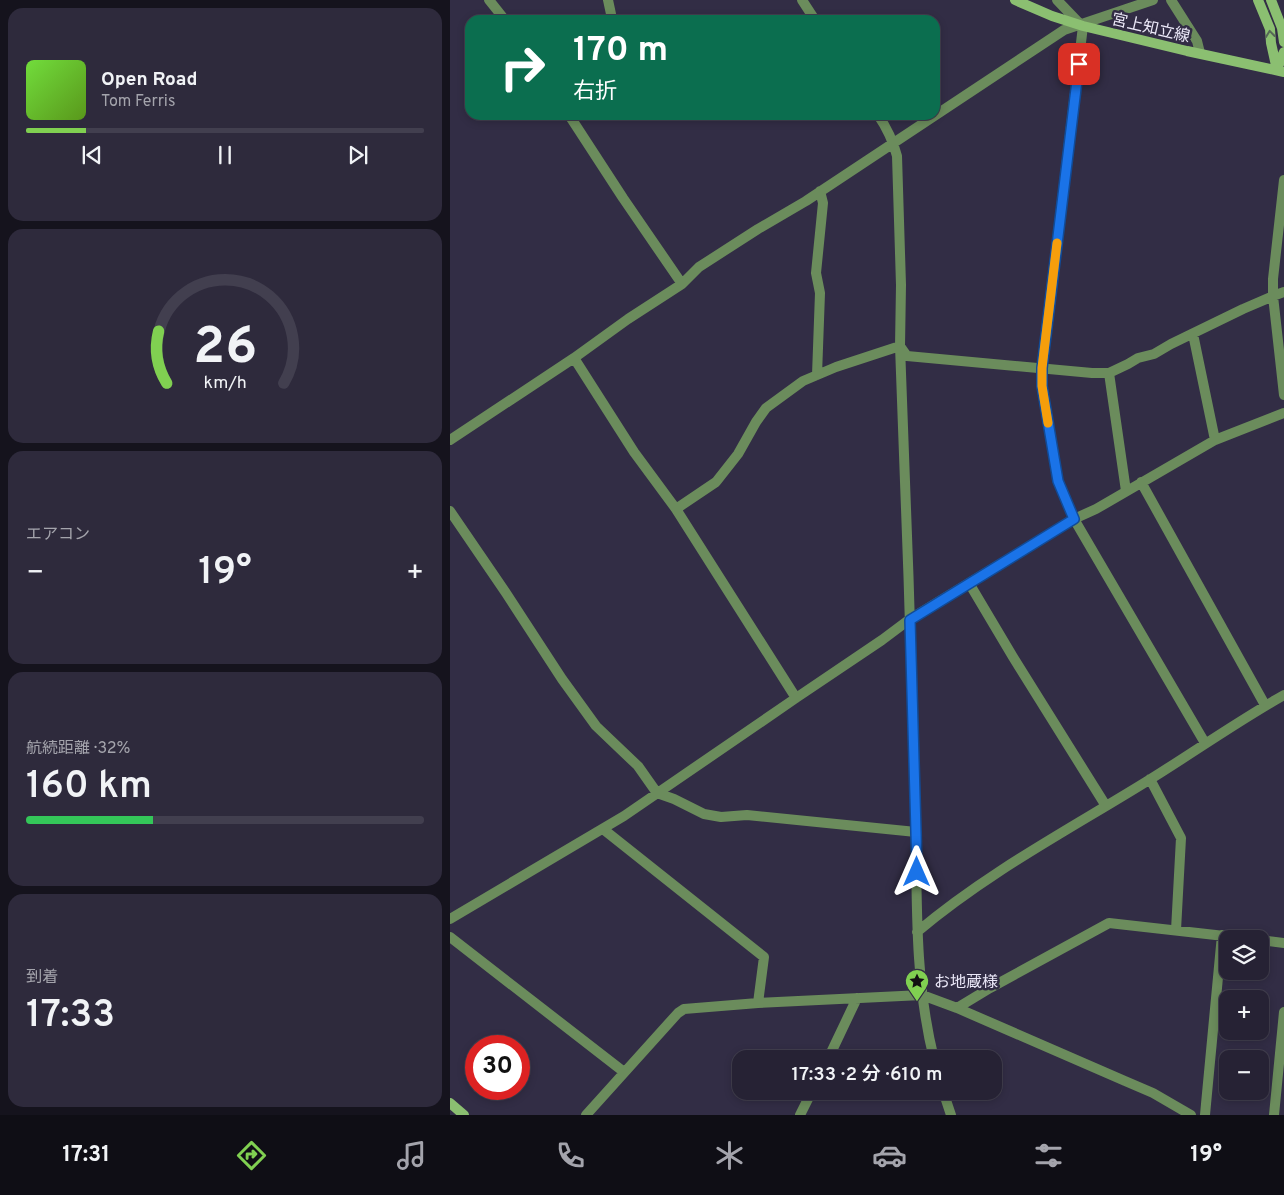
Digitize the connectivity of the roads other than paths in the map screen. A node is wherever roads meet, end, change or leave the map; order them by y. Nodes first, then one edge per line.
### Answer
1 (490, 0) edge
2 (608, 0) edge
3 (802, 0) edge
4 (1014, 0) edge
5 (1057, 0) edge
6 (1153, 0) edge
7 (1171, 0) edge
8 (1258, 0) edge
9 (1271, 0) edge
10 (501, 15) edge
11 (610, 15) edge
12 (812, 15) edge
13 (1082, 25) junction
14 (1284, 42) edge
15 (1284, 52) edge
16 (1200, 53) junction
17 (1282, 73) edge
18 (940, 113) edge
19 (572, 120) edge
20 (881, 120) edge
21 (929, 120) edge
22 (894, 142) junction
23 (1284, 180) edge
24 (820, 191) junction
25 (682, 284) junction
26 (1284, 292) edge
27 (1273, 296) junction
28 (1193, 334) junction
29 (900, 346) junction
30 (574, 358) junction
31 (1042, 368) junction
32 (1109, 373) junction
33 (817, 375) junction
34 (1284, 395) edge
35 (1284, 413) edge
36 (450, 440) edge
37 (1215, 440) junction
38 (1141, 482) junction
39 (1126, 491) junction
40 (676, 509) junction
41 (450, 511) edge
42 (1074, 519) junction
43 (969, 583) junction
44 (910, 620) junction
45 (1284, 695) edge
46 (796, 698) junction
47 (1265, 706) junction
48 (1205, 743) junction
49 (1150, 780) junction
50 (657, 793) junction
51 (1106, 806) junction
52 (603, 829) junction
53 (916, 832) junction
54 (450, 919) edge
55 (1176, 930) junction
56 (917, 932) junction
57 (1219, 935) edge
58 (450, 937) edge
59 (1269, 941) edge
60 (1284, 943) edge
61 (1219, 967) edge
62 (922, 995) junction
63 (857, 998) junction
64 (758, 1003) junction
65 (957, 1008) junction
66 (1284, 1012) edge
67 (832, 1050) edge
68 (932, 1050) edge
69 (1282, 1050) edge
70 (624, 1072) junction
71 (808, 1100) edge
72 (946, 1100) edge
73 (450, 1103) edge
74 (464, 1115) edge
75 (586, 1115) edge
76 (800, 1115) edge
77 (951, 1115) edge
78 (1192, 1115) edge
79 (1206, 1115) edge
80 (1274, 1115) edge

1 - 10 street
2 - 11 street
3 - 12 street
4 - 13 main road, 宮上知立線
5 - 13 street
6 - 13 street
7 - 16 street
17 -> 8 main road
9 - 14 main road
13 - 16 main road, 宮上知立線
13 - 18 street
13 - 31 street
15 - 17 main road
16 - 17 main road, 宮上知立線
19 - 25 street
20 - 22 street
21 - 22 street
22 - 24 street
22 - 29 street
23 - 27 street
24 - 25 street
24 - 33 street
25 - 30 street
26 - 27 street
27 - 28 street
27 - 34 street
28 - 32 street
28 - 37 street
29 - 31 street
29 - 33 street
29 - 44 street
30 - 36 street
30 - 40 street
31 - 32 street
31 - 42 street
32 - 39 street
33 - 40 street
35 - 37 street
37 - 38 street
38 - 39 street
38 - 47 street
39 - 42 street
40 - 46 street
41 - 50 street
42 - 43 street
42 - 48 street
43 - 44 street
43 - 51 street
44 - 46 street
44 - 53 street
45 - 47 street
46 - 50 street
47 - 48 street
48 - 49 street
49 - 51 street
49 - 55 street
50 - 52 street
50 - 53 street
51 - 56 street
52 - 54 street
52 - 64 street
53 - 56 street
55 - 57 street
55 - 65 street
56 - 62 street
58 - 70 street
59 - 60 street
61 - 79 street
62 - 63 street
62 - 65 street
62 - 68 street
63 - 64 street
63 - 67 street
64 - 70 street
65 - 78 street
66 - 69 street
69 - 80 street
70 - 75 street
71 - 76 street
72 - 77 street
73 - 74 main road

